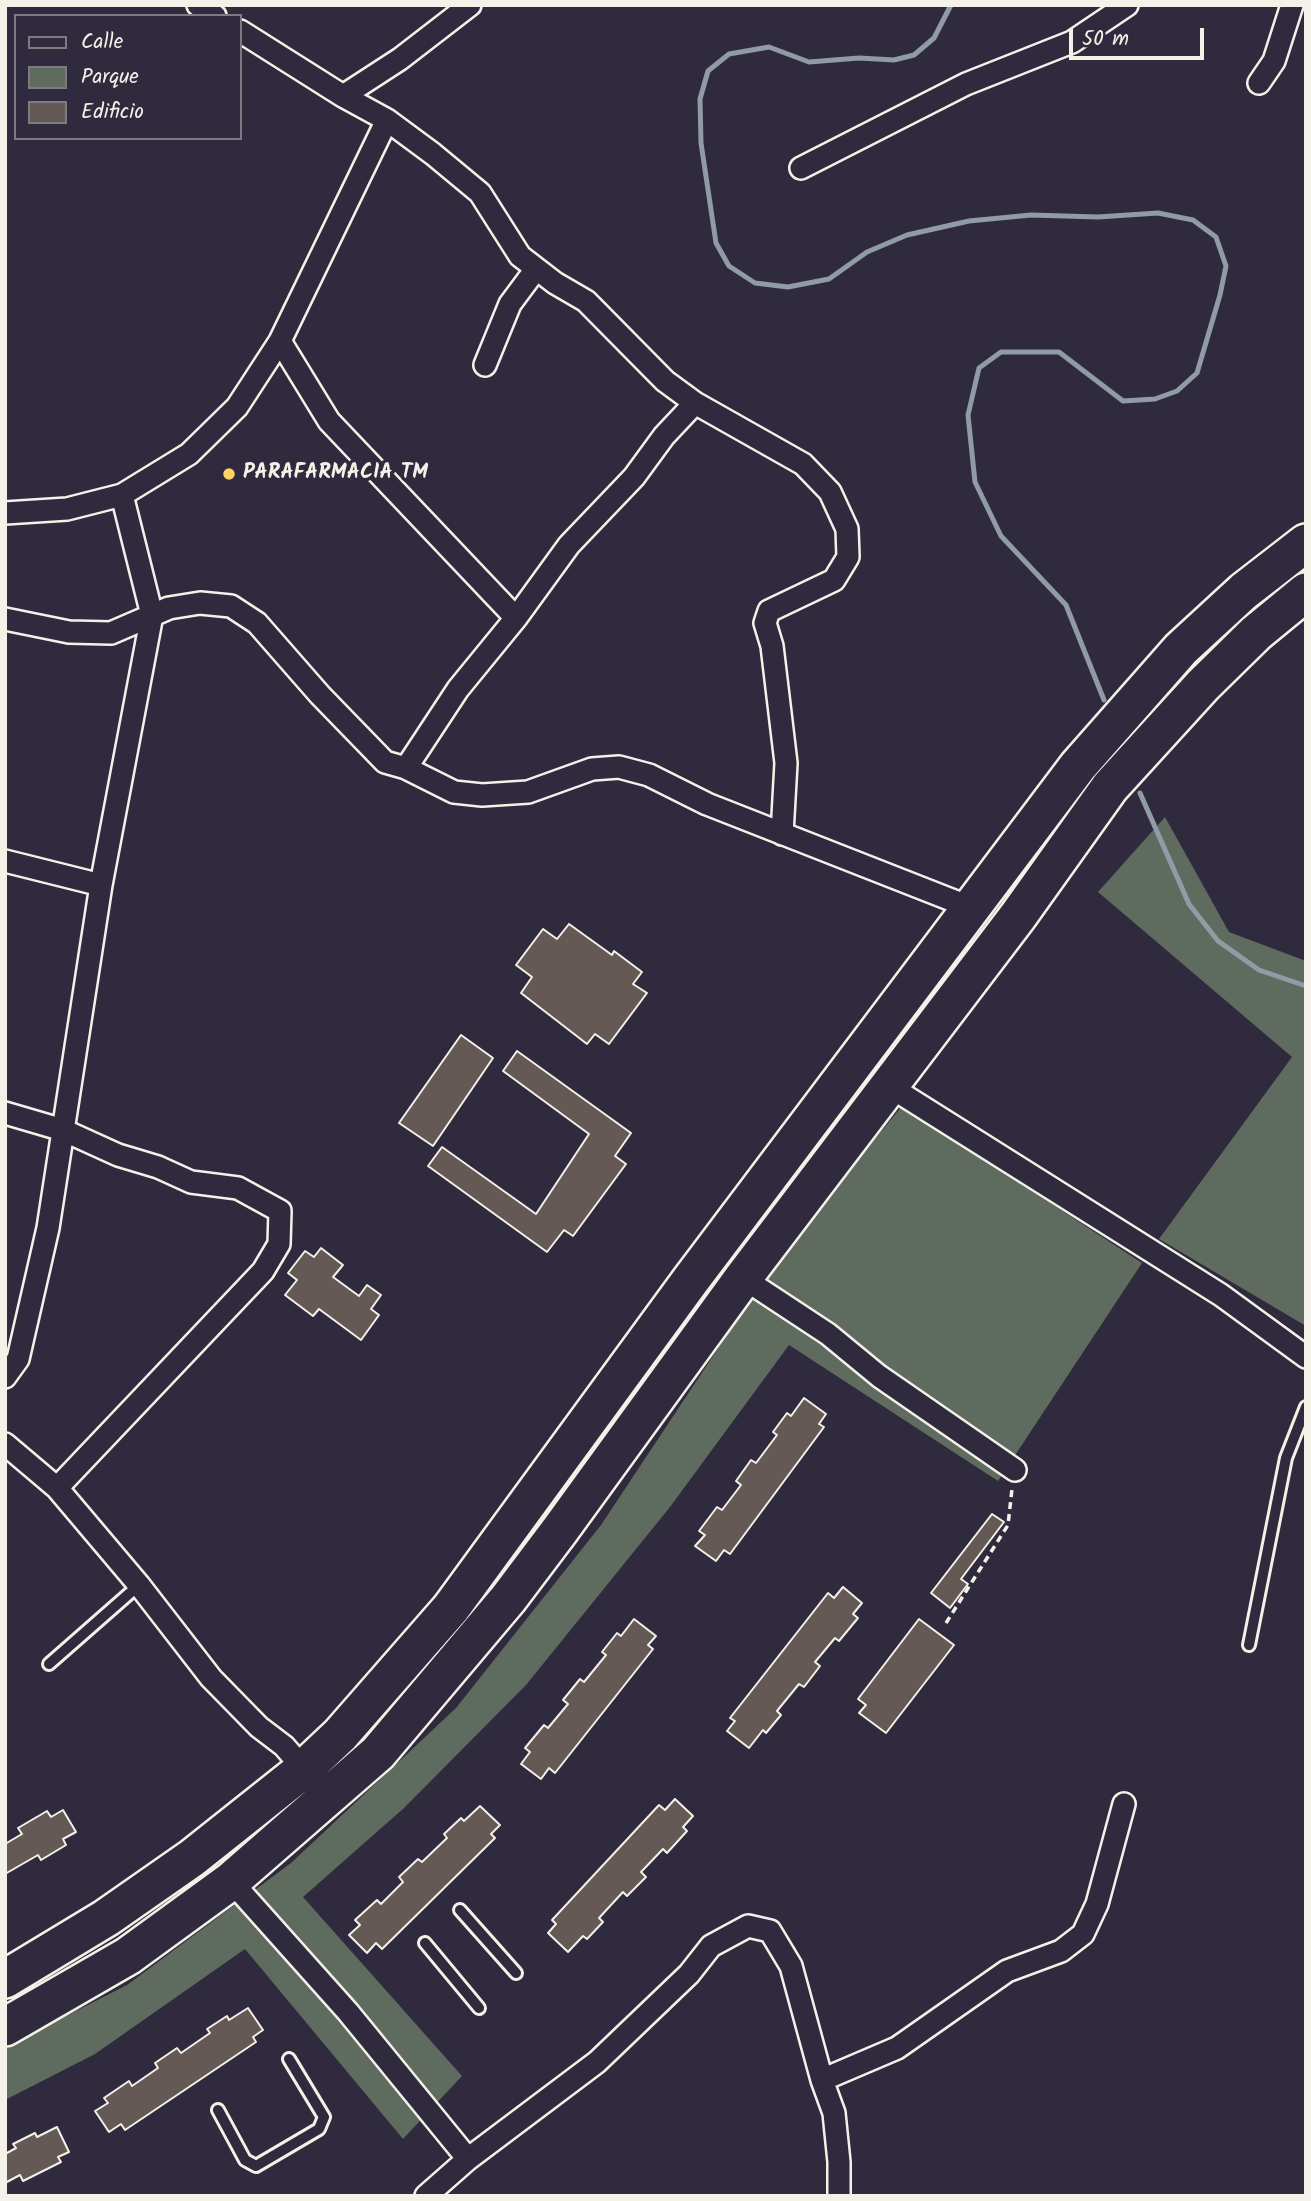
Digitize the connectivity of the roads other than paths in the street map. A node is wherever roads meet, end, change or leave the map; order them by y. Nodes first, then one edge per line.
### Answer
1 (470, 5) edge
2 (1127, 5) edge
3 (1292, 5) edge
4 (242, 32) edge
5 (1259, 83) dead end
6 (343, 96) junction
7 (387, 120) junction
8 (801, 168) dead end
9 (536, 269) junction
10 (280, 341) junction
11 (485, 365) dead end
12 (695, 403) junction
13 (122, 495) junction
14 (5, 513) edge
15 (1306, 543) edge
16 (1306, 592) edge
17 (152, 615) junction
18 (516, 618) junction
19 (5, 619) edge
20 (407, 768) junction
21 (782, 834) junction
22 (5, 860) edge
23 (101, 885) junction
24 (972, 908) junction
25 (889, 1086) junction
26 (5, 1113) edge
27 (63, 1130) junction
28 (743, 1278) junction
29 (1306, 1357) edge
30 (5, 1377) edge
31 (1306, 1407) edge
32 (5, 1444) edge
33 (1015, 1471) road end
34 (57, 1488) junction
35 (139, 1585) junction
36 (1250, 1645) dead end
37 (50, 1664) dead end
38 (304, 1769) junction
39 (1124, 1804) dead end
40 (231, 1881) junction
41 (460, 1910) dead end
42 (425, 1943) dead end
43 (516, 1973) dead end
44 (5, 1979) edge
45 (479, 2008) dead end
46 (5, 2026) edge
47 (289, 2059) dead end
48 (822, 2080) junction
49 (218, 2110) dead end
50 (468, 2159) junction
51 (426, 2196) edge
52 (839, 2196) edge

1 - 6 street
2 - 8 street
3 - 5 street
4 - 6 street
6 - 7 street
7 - 9 street
7 - 10 street
9 - 11 street
9 - 12 street
10 - 13 street
10 - 18 street
12 - 18 street
12 - 21 street
13 - 14 street
13 - 17 street
15 - 24 highway
16 - 25 highway
17 - 19 street
17 - 20 street
17 - 23 street
18 - 20 street
20 - 21 street
21 - 24 street
22 - 23 street
23 - 27 street
24 - 38 highway
25 - 28 highway
25 - 29 street
26 - 27 street
27 - 30 street
27 - 34 street
28 - 33 street
28 - 40 highway
31 - 36 lane
32 - 34 street
34 - 35 street
35 - 37 lane
35 - 38 street
38 - 44 highway
39 - 48 street
40 - 46 highway
40 - 50 street
41 - 43 lane
42 - 45 lane
47 - 49 lane
48 - 50 street
48 - 52 street
50 - 51 street

